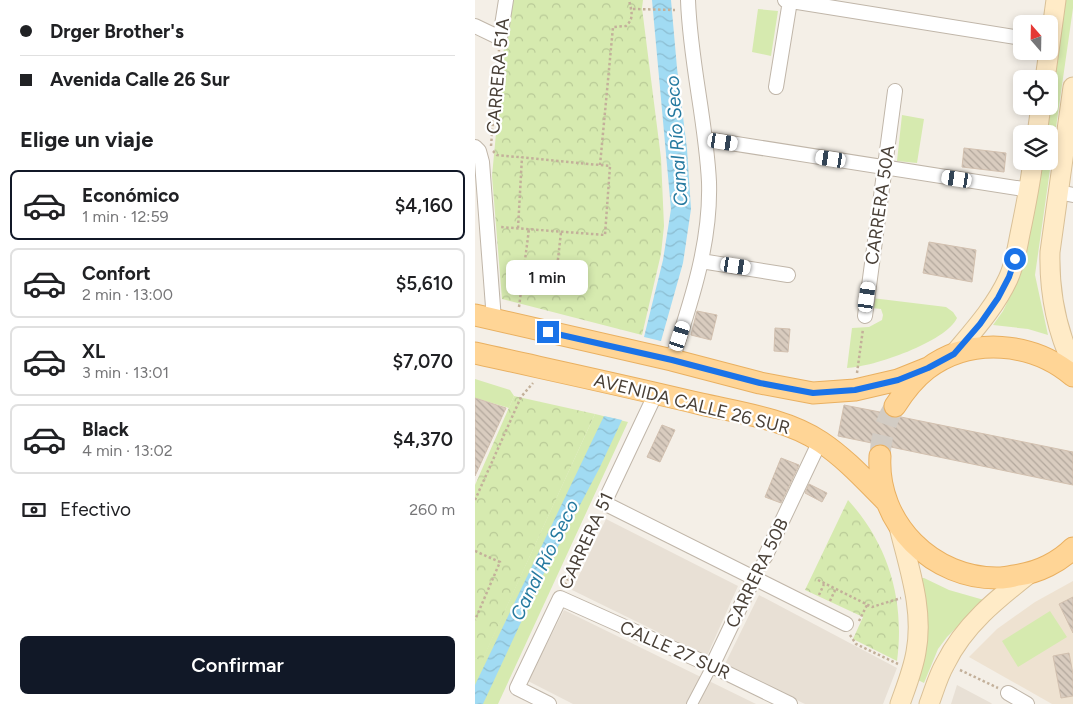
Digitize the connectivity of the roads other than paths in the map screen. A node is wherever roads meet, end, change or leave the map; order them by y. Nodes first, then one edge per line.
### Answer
1 (506, 0) edge
2 (689, 0) edge
3 (787, 0) edge
4 (1056, 0) edge
5 (1054, 15) edge
6 (475, 26) edge
7 (1013, 37) edge
8 (775, 87) dead end
9 (1073, 87) edge
10 (895, 92) dead end
11 (705, 139) junction
12 (482, 149) edge
13 (885, 167) junction
14 (1032, 170) edge
15 (1029, 190) junction
16 (1065, 194) edge
17 (701, 261) junction
18 (788, 275) dead end
19 (865, 316) road end
20 (485, 317) edge
21 (475, 353) edge
22 (954, 354) junction
23 (672, 360) junction
24 (1073, 365) edge
25 (928, 368) junction
26 (1073, 376) edge
27 (656, 393) junction
28 (895, 406) tunnel mouth
29 (820, 441) junction
30 (880, 456) tunnel mouth
31 (885, 500) junction
32 (899, 527) junction
33 (1072, 550) edge
34 (765, 557) joint
35 (1030, 573) junction
36 (754, 578) junction
37 (559, 598) joint
38 (846, 624) road end
39 (712, 666) junction
40 (1008, 693) road end
41 (549, 704) edge
42 (693, 704) edge
43 (790, 704) edge
44 (900, 704) edge
45 (929, 704) edge
46 (1027, 704) edge

1 - 6 street, CARRERA 51A
2 - 11 street
3 - 7 street
3 - 8 street
4 - 5 main road
9 - 16 main road
10 - 13 street, CARRERA 50A
11 - 13 street
11 - 17 street
12 - 20 street, CARRERA 51A
13 - 15 street
13 - 19 street, CARRERA 50A
14 - 15 main road
15 - 22 main road
16 - 24 main road
17 - 18 street
17 - 23 street
20 - 23 main road, AVENIDA CALLE 26 SUR
21 - 27 main road, AVENIDA CALLE 26 SUR
22 - 25 main road
22 - 26 main road
23 - 25 main road, AVENIDA CALLE 26 SUR
25 - 28 main road
27 - 29 main road, AVENIDA CALLE 26 SUR
27 - 36 street, CARRERA 51
29 - 31 main road, AVENIDA CALLE 26 SUR
29 - 34 street, CARRERA 50B
30 - 31 main road
31 - 32 main road
32 - 35 main road
32 - 44 main road
33 - 35 main road
34 - 36 street, CARRERA 50B
35 - 45 main road
36 - 38 street
36 - 39 street, CARRERA 50B
37 - 39 street, CALLE 27 SUR
37 - 41 street, CARRERA 51
39 - 42 street, CARRERA 50B
39 - 43 street, CALLE 27 SUR
40 - 46 street

